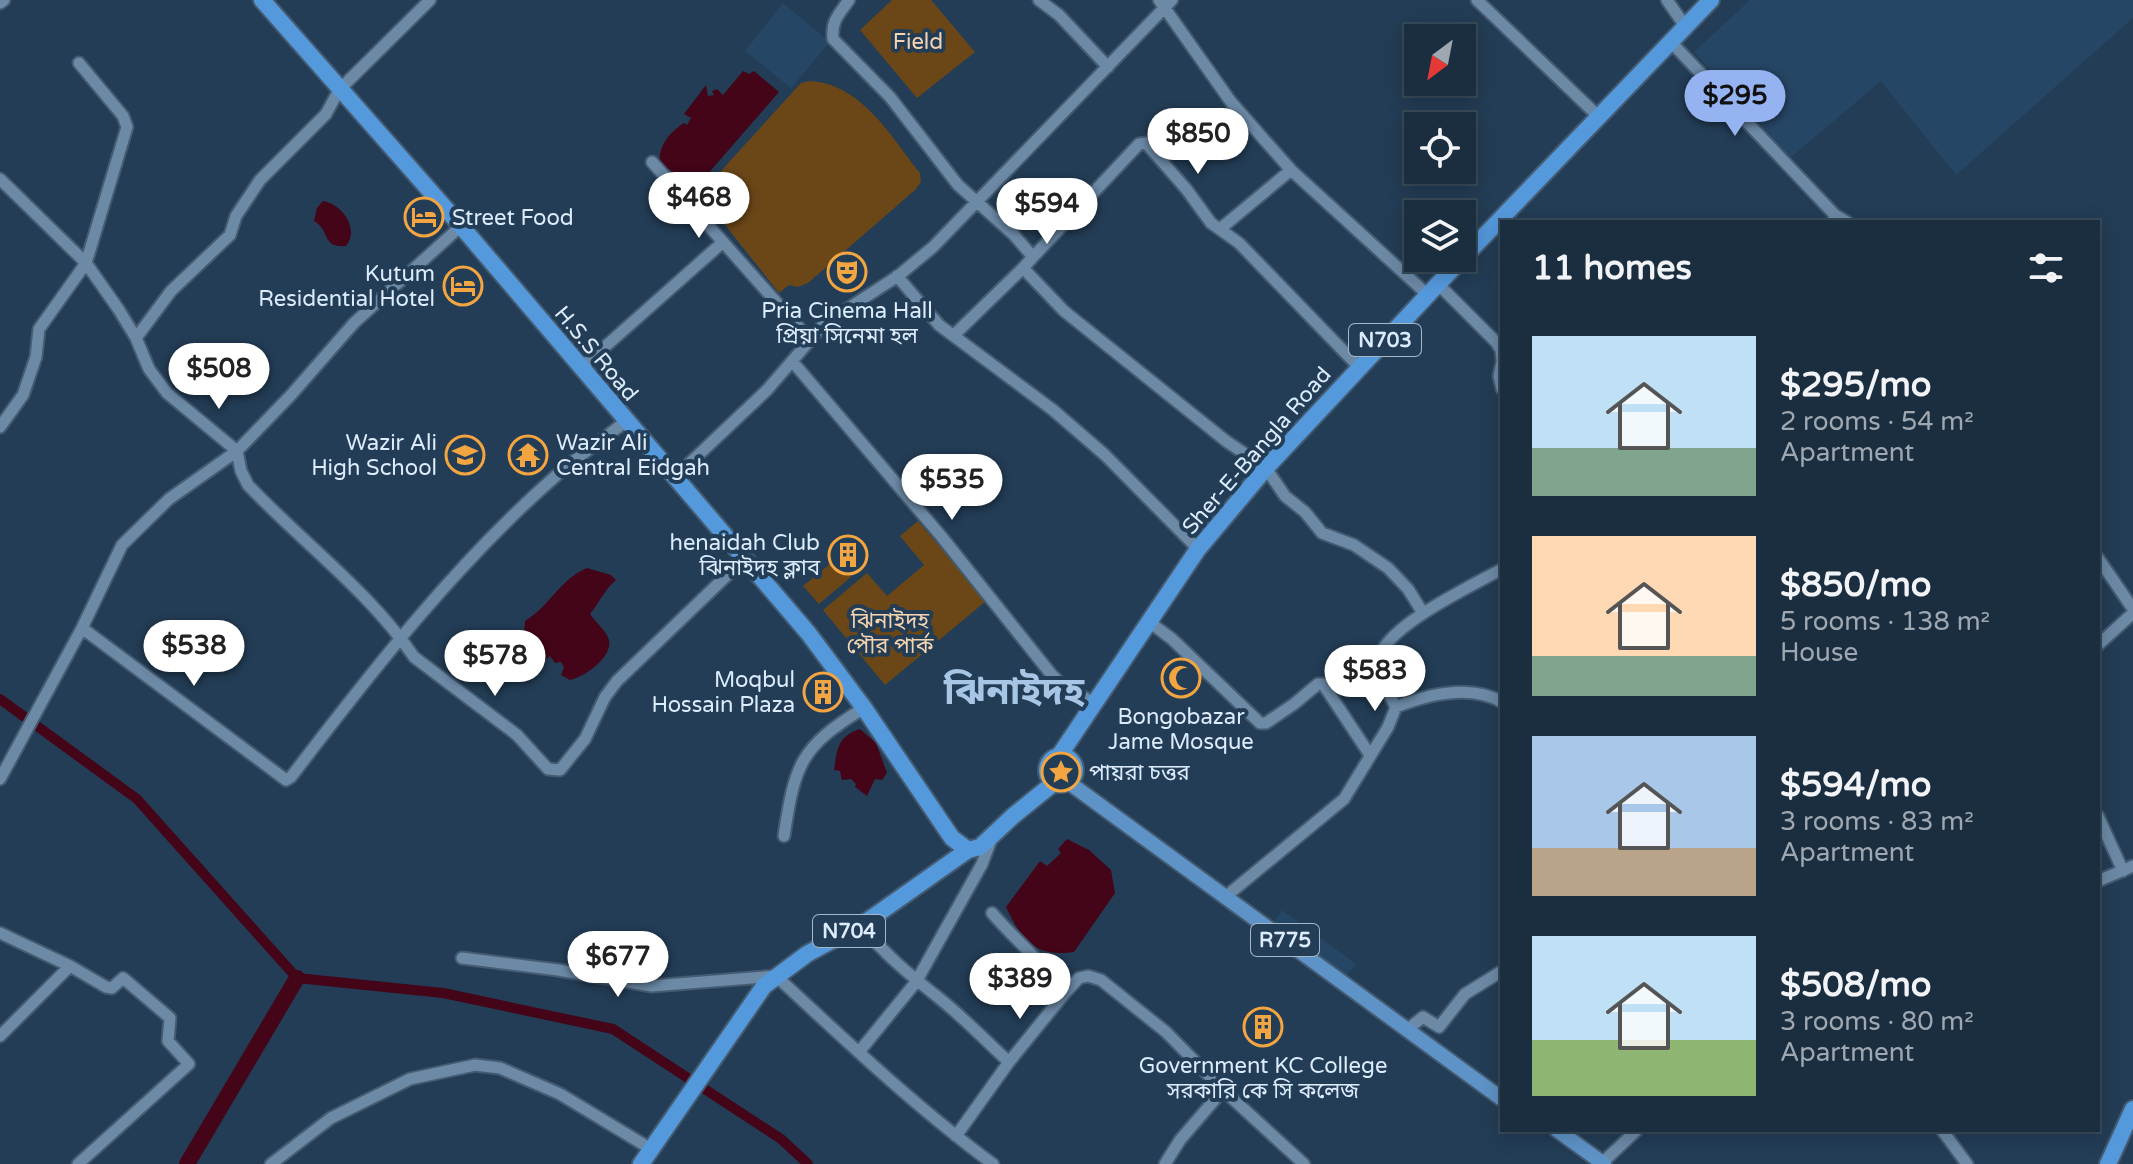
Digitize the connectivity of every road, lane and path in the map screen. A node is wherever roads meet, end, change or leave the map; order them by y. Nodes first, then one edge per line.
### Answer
1 (262, 0) edge
2 (430, 0) edge
3 (849, 0) edge
4 (1039, 0) edge
5 (1477, 0) edge
6 (1667, 0) edge
7 (1711, 0) edge
8 (1165, 2) edge
9 (1685, 26) junction
10 (1670, 41) junction
11 (79, 63) dead end
12 (1108, 67) junction
13 (339, 90) junction
14 (1598, 116) junction
15 (652, 162) dead end
16 (1291, 170) junction
17 (0, 179) edge
18 (977, 201) junction
19 (1834, 219) edge
20 (461, 226) junction
21 (1220, 229) junction
22 (723, 242) junction
23 (1033, 257) junction
24 (86, 263) junction
25 (1023, 268) junction
26 (897, 276) junction
27 (1433, 289) junction
28 (954, 335) junction
29 (136, 338) junction
30 (809, 339) junction
31 (1500, 348) edge
32 (792, 361) junction
33 (1359, 367) junction
34 (581, 368) junction
35 (626, 421) junction
36 (0, 427) edge
37 (237, 451) junction
38 (1266, 468) junction
39 (675, 477) junction
40 (1198, 549) junction
41 (745, 558) junction
42 (2100, 561) edge
43 (1500, 570) edge
44 (2133, 611) edge
45 (1423, 613) junction
46 (1148, 621) junction
47 (82, 628) junction
48 (402, 639) junction
49 (2100, 643) edge
50 (1500, 701) edge
51 (1093, 706) junction
52 (1396, 707) junction
53 (864, 708) junction
54 (1370, 755) junction
55 (1063, 772) junction
56 (0, 778) edge
57 (2100, 820) edge
58 (784, 836) dead end
59 (993, 836) junction
60 (968, 850) junction
61 (2128, 869) edge
62 (2100, 880) edge
63 (1230, 893) junction
64 (992, 913) dead end
65 (861, 925) junction
66 (0, 933) edge
67 (462, 958) dead end
68 (70, 966) junction
69 (1500, 972) edge
70 (776, 976) junction
71 (916, 982) junction
72 (1065, 993) junction
73 (1413, 1025) junction
74 (0, 1036) edge
75 (859, 1052) junction
76 (1009, 1062) junction
77 (1500, 1089) edge
78 (1223, 1090) junction
79 (1500, 1098) edge
80 (2133, 1109) edge
81 (1548, 1132) edge
82 (1560, 1132) edge
83 (1635, 1132) edge
84 (1943, 1132) edge
85 (956, 1136) junction
86 (653, 1148) junction
87 (78, 1164) edge
88 (271, 1164) edge
89 (641, 1164) edge
90 (993, 1164) edge
91 (1165, 1164) edge
92 (1304, 1164) edge
93 (1591, 1164) edge
94 (1603, 1164) edge
95 (1967, 1164) edge
96 (2108, 1164) edge

1 - 13 highway, H.S.S Road
2 - 13 street
3 - 18 street
4 - 12 street
5 - 14 street
6 - 9 street
7 - 9 highway, Sher-E-Bangla Road / N703
8 - 12 street
8 - 16 street
9 - 10 highway, Sher-E-Bangla Road / N703
10 - 14 highway, Sher-E-Bangla Road / N703
10 - 19 street
11 - 24 street
12 - 18 street
13 - 20 highway, H.S.S Road
13 - 29 street
14 - 27 highway, Sher-E-Bangla Road / N703
15 - 22 street
16 - 21 street
16 - 27 street
17 - 24 street
18 - 23 street
18 - 26 street
20 - 34 highway, H.S.S Road
20 - 37 street
21 - 23 street
21 - 33 street
22 - 30 street
22 - 34 street
23 - 25 street
24 - 29 street
24 - 36 street
25 - 28 street
25 - 38 street
26 - 28 street
26 - 30 street
27 - 31 street
27 - 33 highway, Sher-E-Bangla Road / N703
28 - 40 street
29 - 37 street
30 - 32 street
32 - 39 street
32 - 51 street
33 - 38 highway, Sher-E-Bangla Road / N703
34 - 35 highway, H.S.S Road
35 - 39 highway, H.S.S Road
35 - 48 street
37 - 47 street
37 - 48 street
38 - 40 highway, Sher-E-Bangla Road / N703
38 - 45 street
39 - 41 highway, H.S.S Road
40 - 46 highway, Sher-E-Bangla Road / N703
41 - 48 street
41 - 53 highway, H.S.S Road
42 - 44 street
43 - 45 street
44 - 49 street
45 - 52 street
46 - 51 highway, Sher-E-Bangla Road / N703
46 - 54 street
47 - 48 street
47 - 56 street
50 - 52 street
51 - 55 highway, Sher-E-Bangla Road / N703
52 - 54 street
53 - 58 street
53 - 60 highway, H.S.S Road
54 - 63 street
55 - 59 highway, N703
55 - 63 main road, R775
55 - 79 main road, R775
57 - 61 street
59 - 60 highway, N703
59 - 71 street
60 - 65 highway, N704
61 - 62 street
63 - 73 main road, R775
64 - 72 street
65 - 70 highway, N704
65 - 71 street
66 - 68 street
67 - 70 street
68 - 74 street
68 - 87 street
69 - 73 street
70 - 75 street
70 - 86 highway, N704
71 - 75 street
71 - 76 street
72 - 76 street
72 - 78 street
73 - 77 main road, R775
75 - 85 street
76 - 85 street
78 - 91 street
78 - 92 street
80 - 96 highway
81 - 93 main road
82 - 94 main road
83 - 94 street
84 - 95 street
85 - 90 street
86 - 88 street
86 - 89 highway, N704

